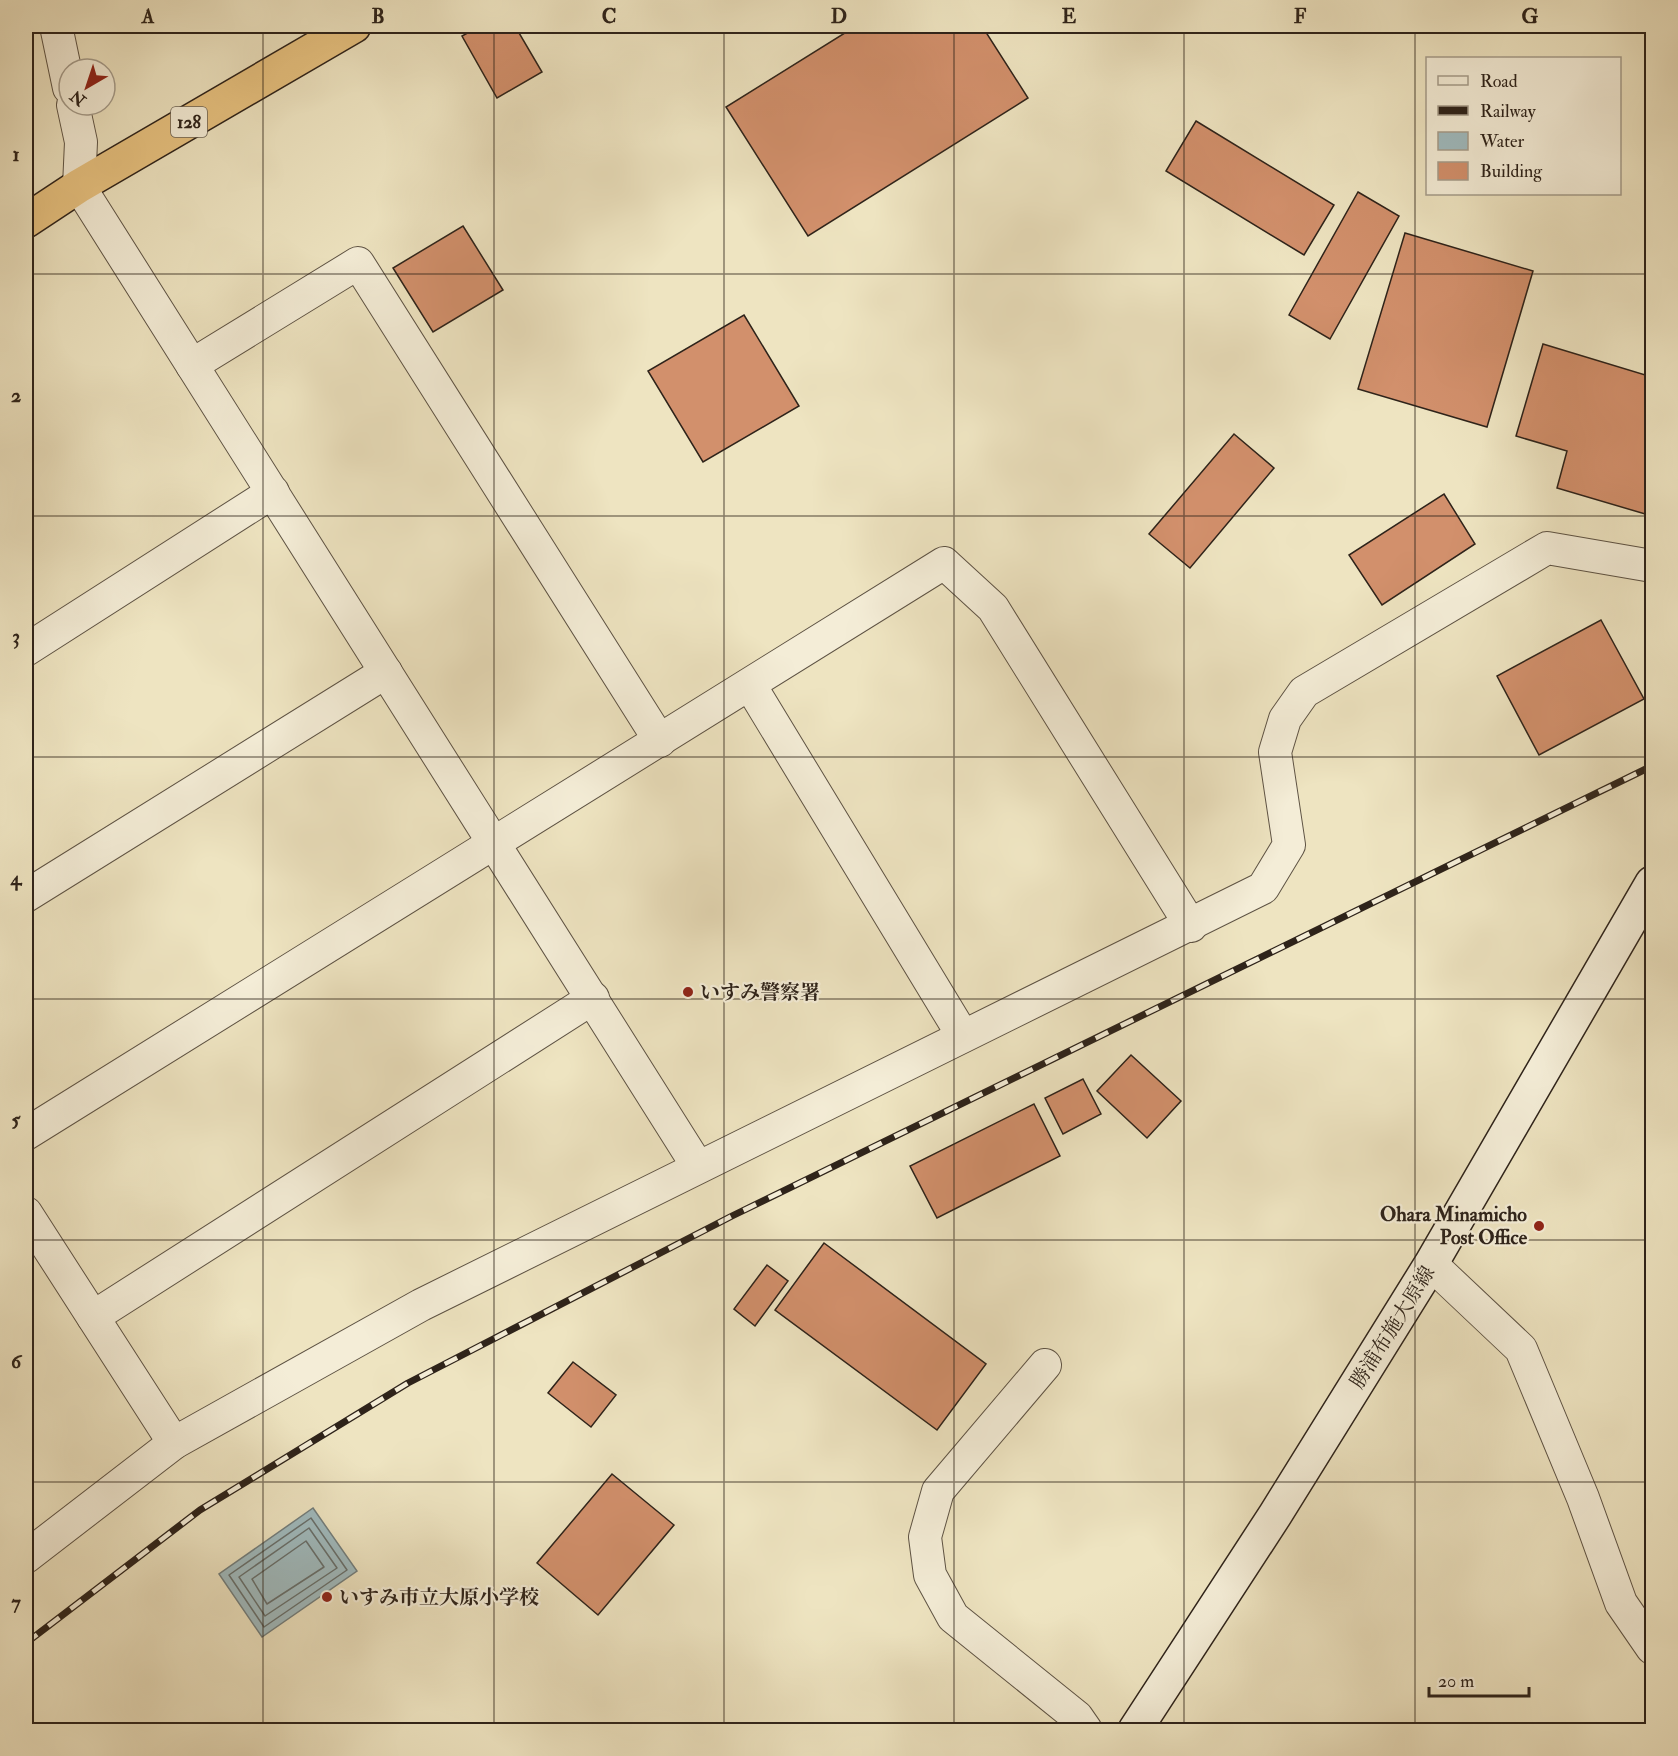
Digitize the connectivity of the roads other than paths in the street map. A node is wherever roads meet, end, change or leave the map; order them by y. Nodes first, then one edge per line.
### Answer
1 (56, 26) edge
2 (354, 26) edge
3 (62, 57) edge
4 (76, 117) edge
5 (80, 186) junction
6 (26, 221) edge
7 (192, 365) junction
8 (273, 492) junction
9 (1653, 566) edge
10 (26, 650) edge
11 (386, 672) junction
12 (750, 685) junction
13 (660, 741) junction
14 (495, 844) junction
15 (1653, 883) edge
16 (26, 896) edge
17 (1191, 926) junction
18 (593, 998) junction
19 (963, 1036) junction
20 (26, 1134) edge
21 (698, 1167) junction
22 (26, 1213) edge
23 (1431, 1264) junction
24 (93, 1317) junction
25 (1045, 1365) dead end
26 (174, 1443) junction
27 (26, 1557) edge
28 (1653, 1648) edge
29 (1086, 1731) edge
30 (1135, 1731) edge

1 - 3 street
2 - 5 highway, 128
4 - 5 street
5 - 6 highway, 128
5 - 7 street
7 - 8 street
7 - 13 street
8 - 10 street
8 - 11 street
9 - 17 street
11 - 14 street
11 - 16 street
12 - 13 street
12 - 17 street
12 - 19 street
13 - 14 street
14 - 18 street
14 - 20 street
15 - 23 main road, 勝浦布施大原線
17 - 19 street
18 - 21 street
18 - 24 street
19 - 21 street
21 - 26 street
22 - 24 street
23 - 28 street
23 - 30 main road, 勝浦布施大原線
24 - 26 street
25 - 29 street
26 - 27 street

